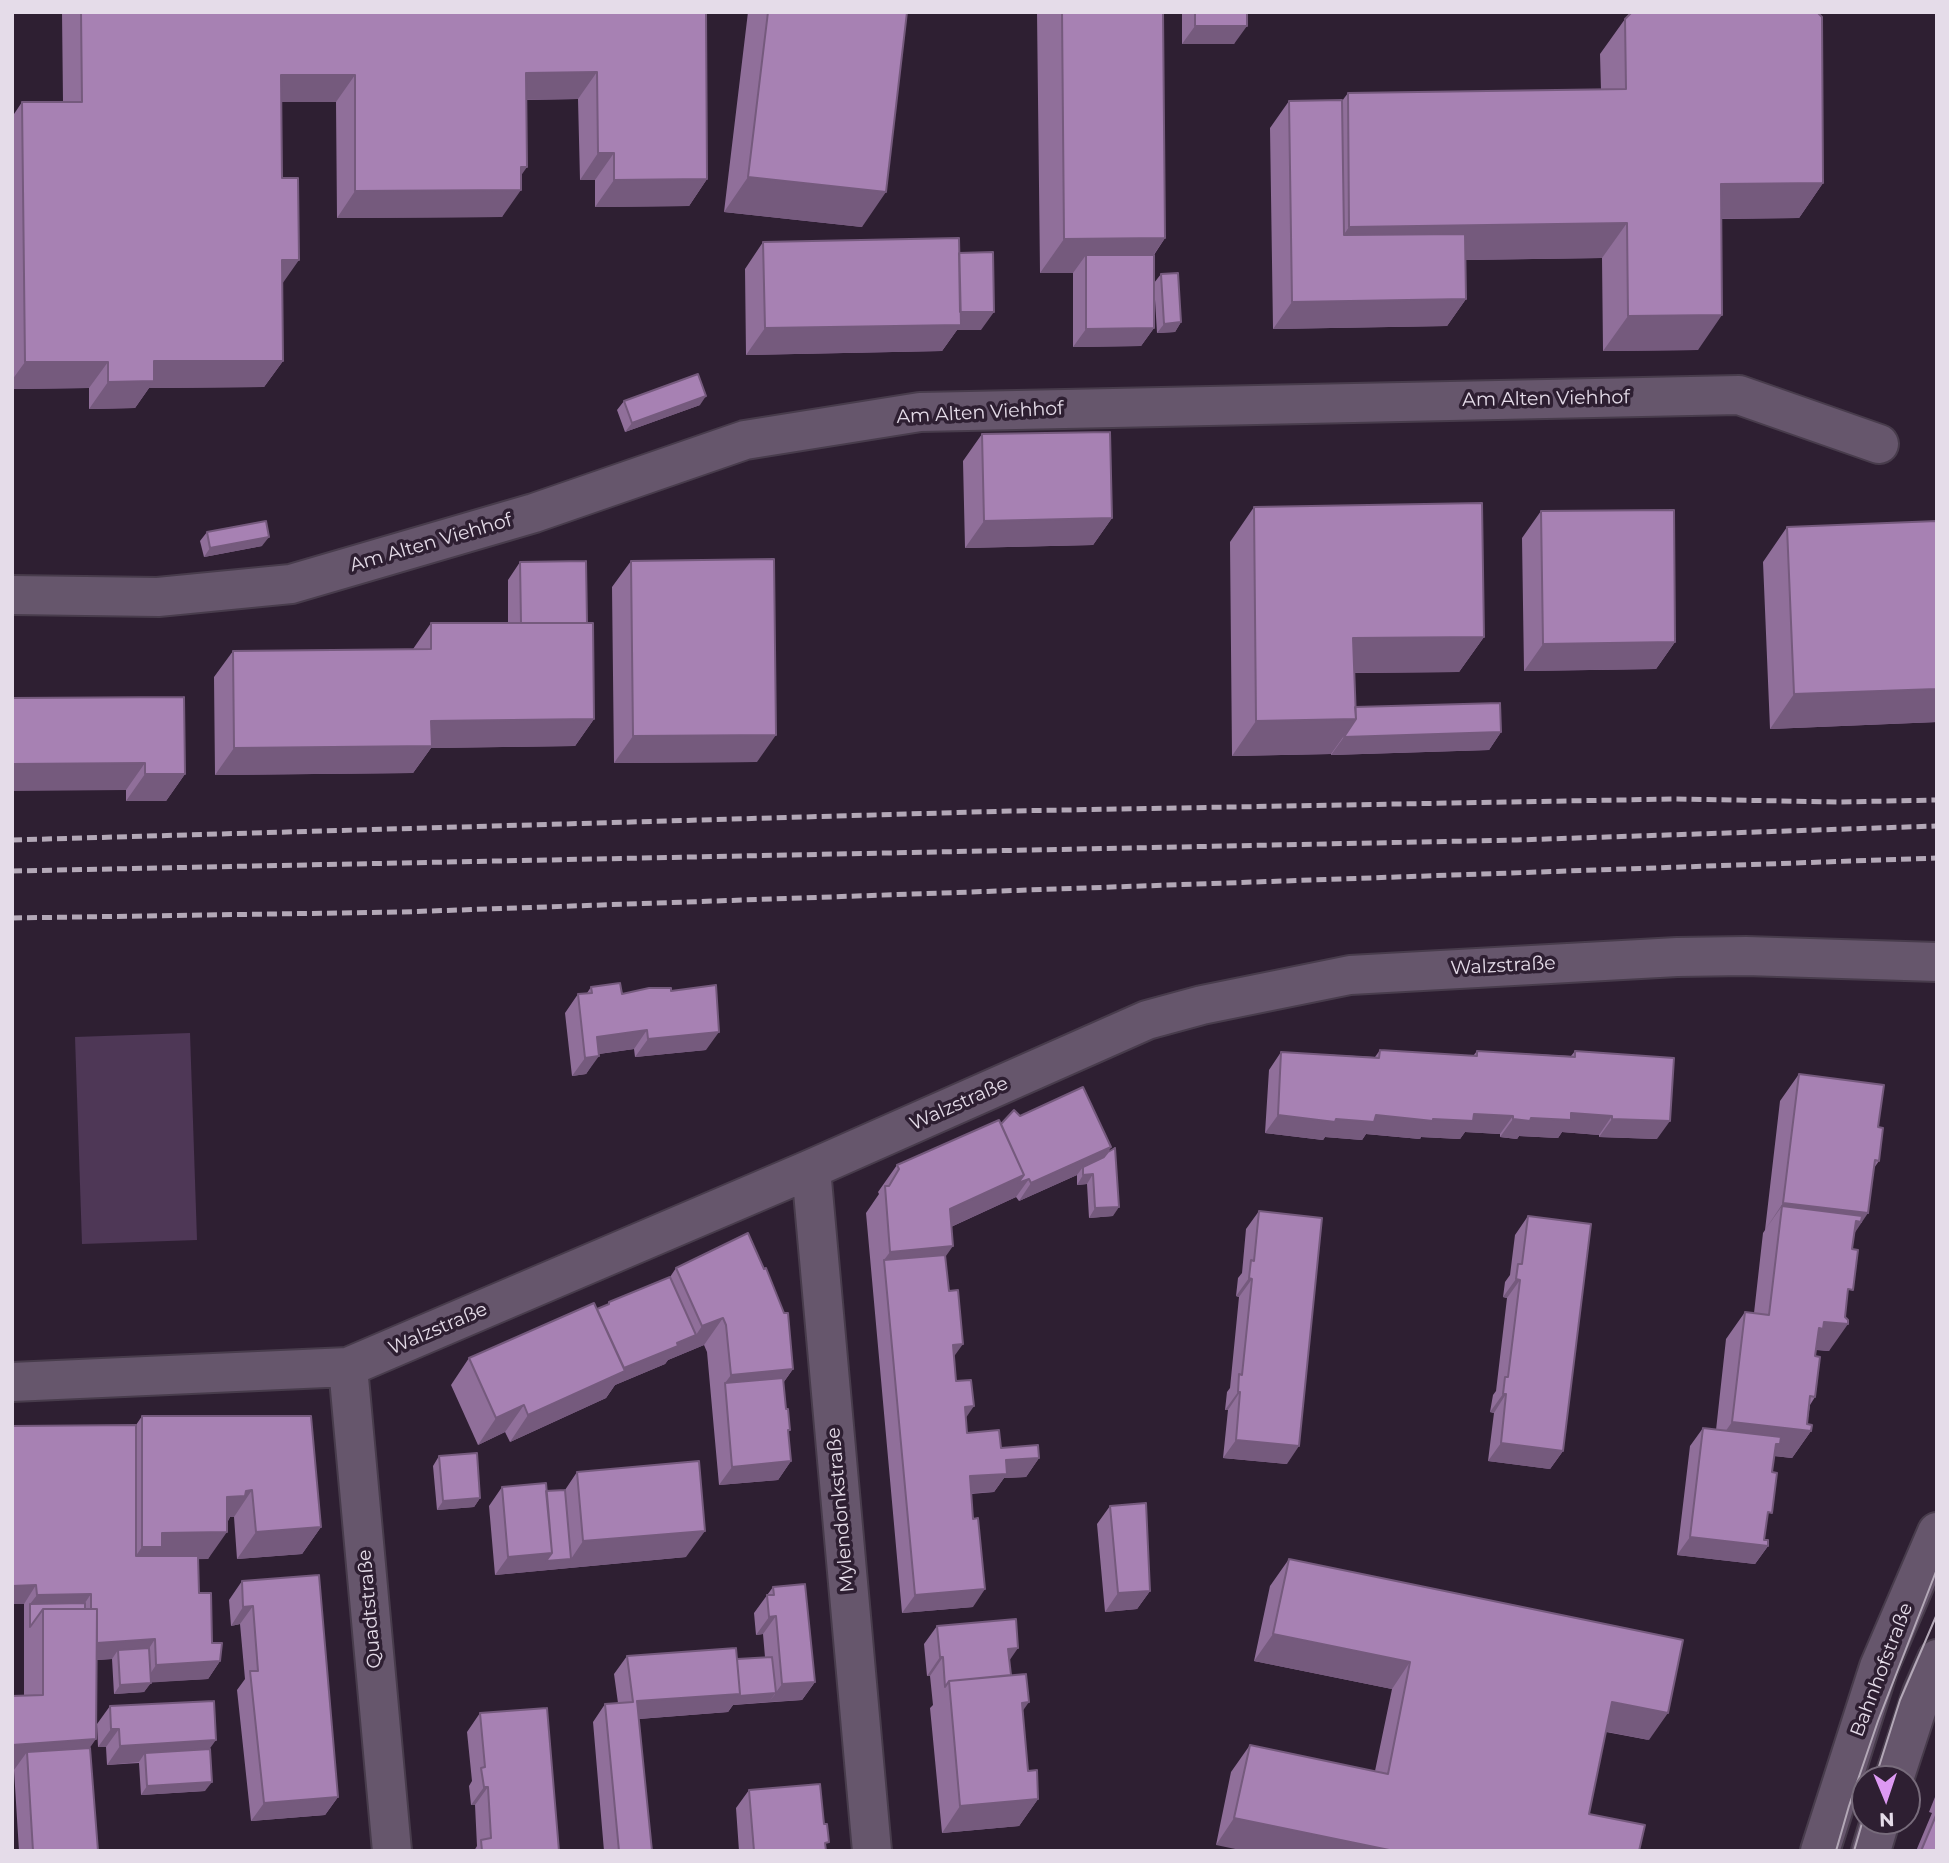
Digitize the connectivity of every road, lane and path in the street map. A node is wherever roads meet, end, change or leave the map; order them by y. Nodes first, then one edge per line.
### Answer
1 (1879, 444) dead end
2 (12, 595) edge
3 (1937, 962) edge
4 (811, 1169) junction
5 (348, 1367) junction
6 (12, 1382) edge
7 (1937, 1532) edge
8 (1937, 1659) edge
9 (1899, 1765) edge
10 (392, 1851) edge
11 (872, 1851) edge
12 (1820, 1851) edge

1 - 2 street, Am Alten Viehhof
3 - 4 street, Walzstraße
4 - 5 street, Walzstraße
4 - 11 street, Mylendonkstraße
5 - 6 street, Walzstraße
5 - 10 street, Quadtstraße
7 - 12 street, Bahnhofstraße
8 - 9 street

